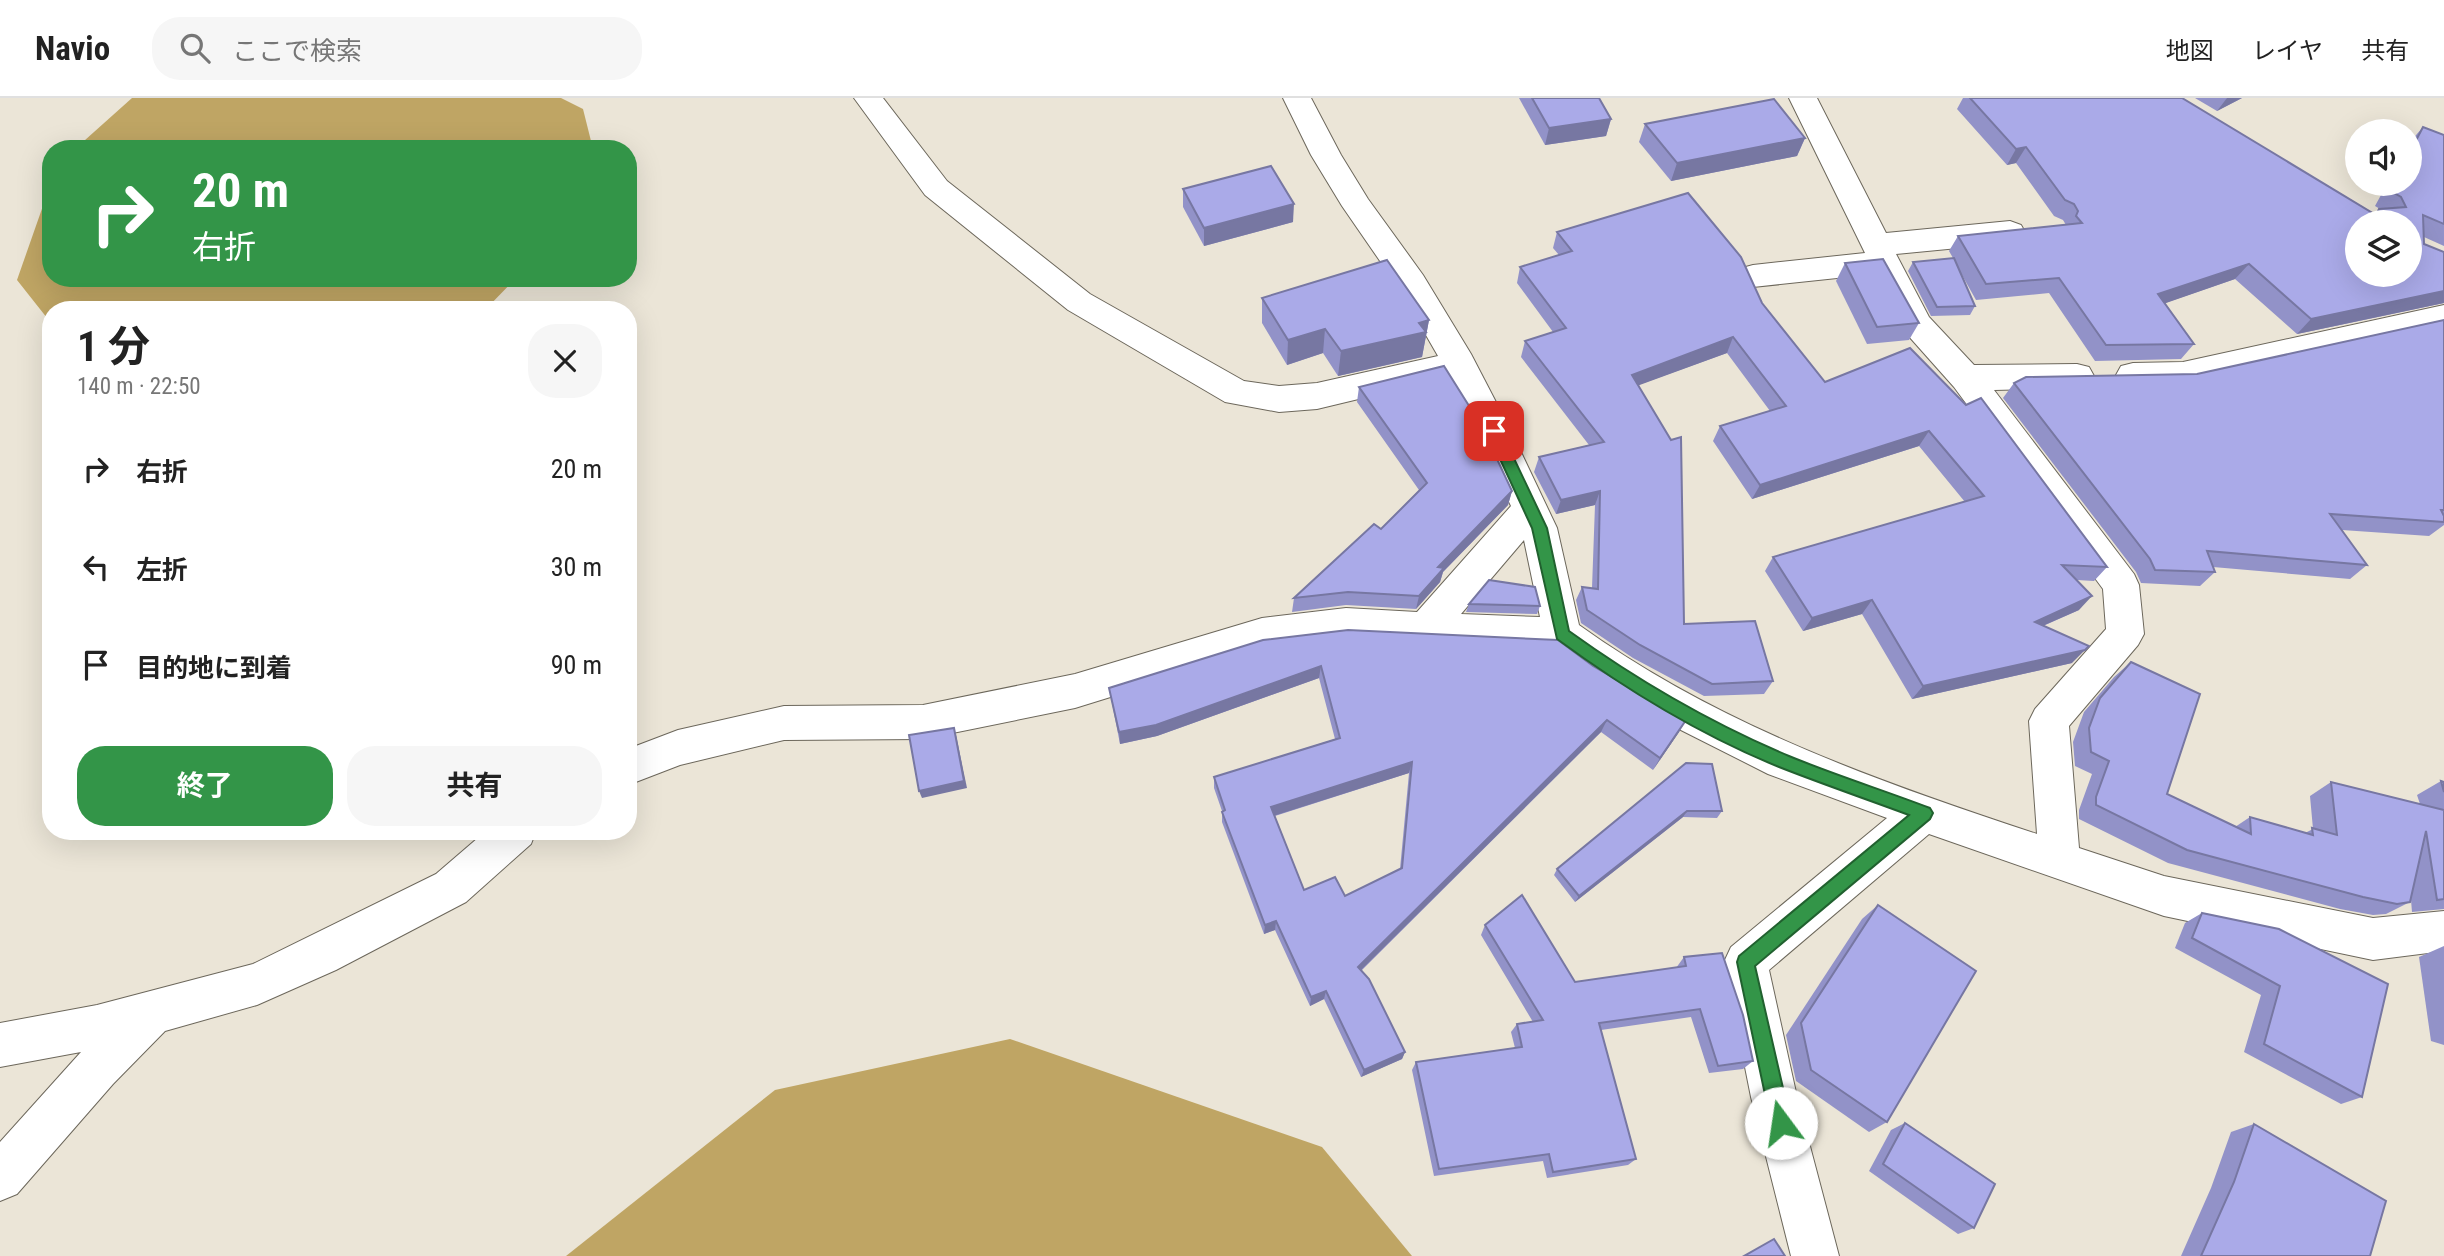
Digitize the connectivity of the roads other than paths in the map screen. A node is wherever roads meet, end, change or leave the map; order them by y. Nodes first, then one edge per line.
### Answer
1 (868, 98) edge
2 (1297, 98) edge
3 (1803, 98) edge
4 (2037, 229) edge
5 (1880, 254) junction
6 (1753, 276) edge
7 (2444, 317) edge
8 (1459, 363) junction
9 (1966, 379) junction
10 (1530, 508) junction
11 (1427, 626) junction
12 (1562, 634) junction
13 (637, 763) edge
14 (1924, 813) junction
15 (506, 840) edge
16 (2059, 860) junction
17 (2444, 931) edge
18 (153, 1010) junction
19 (0, 1045) edge
20 (0, 1177) edge
21 (1815, 1256) edge

1 - 8 street
2 - 8 street
3 - 5 street
4 - 5 street
5 - 6 street
5 - 9 street
7 - 9 street
8 - 10 street
9 - 16 street
10 - 11 street
10 - 12 street
11 - 12 street
11 - 13 street
12 - 14 street
14 - 16 street
14 - 21 street
15 - 18 street
16 - 17 street
18 - 19 street
18 - 20 street

